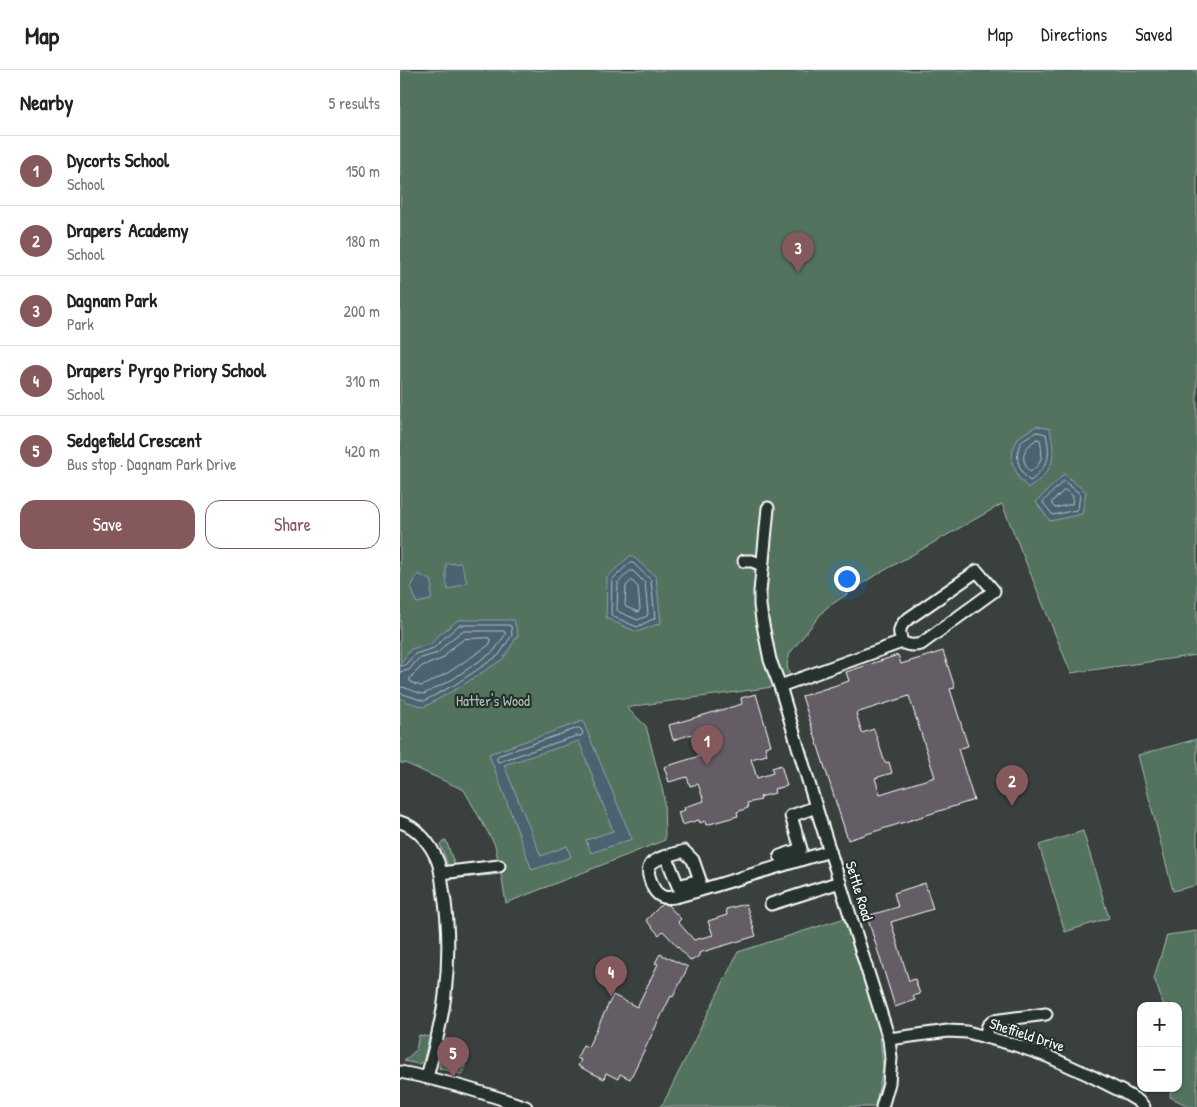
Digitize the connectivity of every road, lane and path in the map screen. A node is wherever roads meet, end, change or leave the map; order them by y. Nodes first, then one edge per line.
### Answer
1 (768, 508) dead end
2 (744, 562) dead end
3 (762, 565) junction
4 (902, 642) junction
5 (780, 686) junction
6 (816, 807) junction
7 (400, 822) edge
8 (830, 851) junction
9 (666, 856) junction
10 (780, 856) dead end
11 (499, 866) dead end
12 (441, 873) junction
13 (840, 882) junction
14 (771, 904) dead end
15 (1046, 1014) dead end
16 (984, 1037) junction
17 (889, 1039) junction
18 (400, 1072) edge
19 (428, 1077) junction
20 (526, 1107) edge
21 (882, 1107) edge
22 (1144, 1107) edge

1 - 3 street, Settle Road
2 - 3 street
3 - 5 street, Settle Road
4 - 4 street
4 - 5 street
5 - 6 street, Settle Road
6 - 8 street, Settle Road
6 - 10 street
7 - 12 street
8 - 9 street
8 - 13 street, Settle Road
9 - 9 street
11 - 12 street
12 - 19 street
13 - 14 street
13 - 17 street, Settle Road
15 - 16 street
16 - 17 street, Sheffield Drive
16 - 22 street, Sheffield Drive
17 - 21 street, Settle Road
18 - 19 street
19 - 20 street

